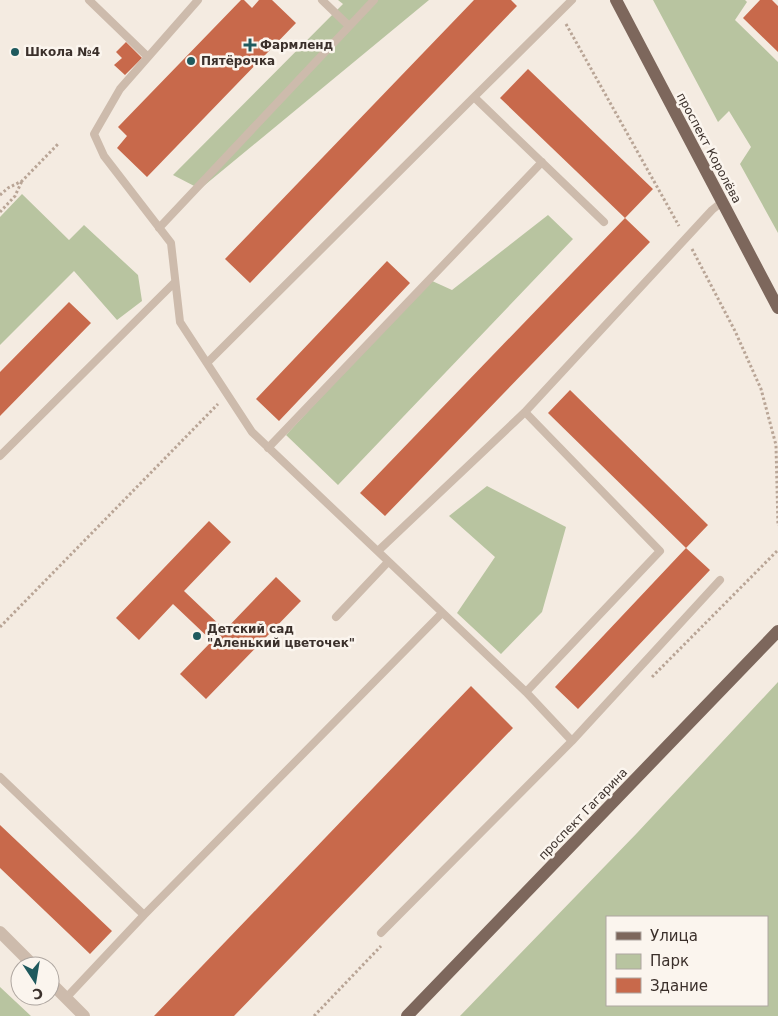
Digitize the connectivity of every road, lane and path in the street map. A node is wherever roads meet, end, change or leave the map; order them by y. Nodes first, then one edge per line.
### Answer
1 (89, 0) edge
2 (198, 0) edge
3 (322, 0) edge
4 (374, 0) edge
5 (572, 0) edge
6 (616, 0) edge
7 (349, 26) junction
8 (148, 57) junction
9 (474, 97) junction
10 (60, 143) dead end
11 (542, 162) junction
12 (22, 181) junction
13 (0, 195) edge
14 (722, 202) junction
15 (0, 212) edge
16 (604, 222) dead end
17 (159, 228) junction
18 (175, 282) junction
19 (778, 308) edge
20 (207, 363) junction
21 (228, 395) junction
22 (524, 412) junction
23 (268, 448) junction
24 (0, 456) edge
25 (378, 551) junction
26 (388, 562) junction
27 (720, 580) dead end
28 (442, 613) junction
29 (336, 617) dead end
30 (0, 626) edge
31 (778, 631) edge
32 (526, 692) junction
33 (572, 741) junction
34 (0, 777) edge
35 (144, 915) junction
36 (0, 932) edge
37 (381, 933) dead end
38 (24, 956) edge
39 (60, 992) edge
40 (66, 998) junction
41 (84, 1016) edge
42 (407, 1016) edge

1 - 8 lane
2 - 8 lane
3 - 7 lane
4 - 7 lane
5 - 9 lane
6 - 14 main road, проспект Королёва
7 - 17 lane
8 - 17 lane
9 - 11 lane
9 - 20 lane
10 - 12 path
11 - 16 lane
11 - 23 lane
12 - 13 path
12 - 15 path
14 - 19 main road, проспект Королёва
14 - 22 lane
17 - 18 lane
18 - 20 lane
18 - 24 lane
20 - 21 lane
21 - 23 lane
21 - 30 path
22 - 25 lane
22 - 32 lane
23 - 25 lane
25 - 26 lane
26 - 28 lane
26 - 29 lane
27 - 33 lane
28 - 32 lane
28 - 35 lane
31 - 42 main road, проспект Гагарина
32 - 33 lane
33 - 37 lane
34 - 35 lane
35 - 40 lane
36 - 38 street
39 - 40 street
40 - 41 street

